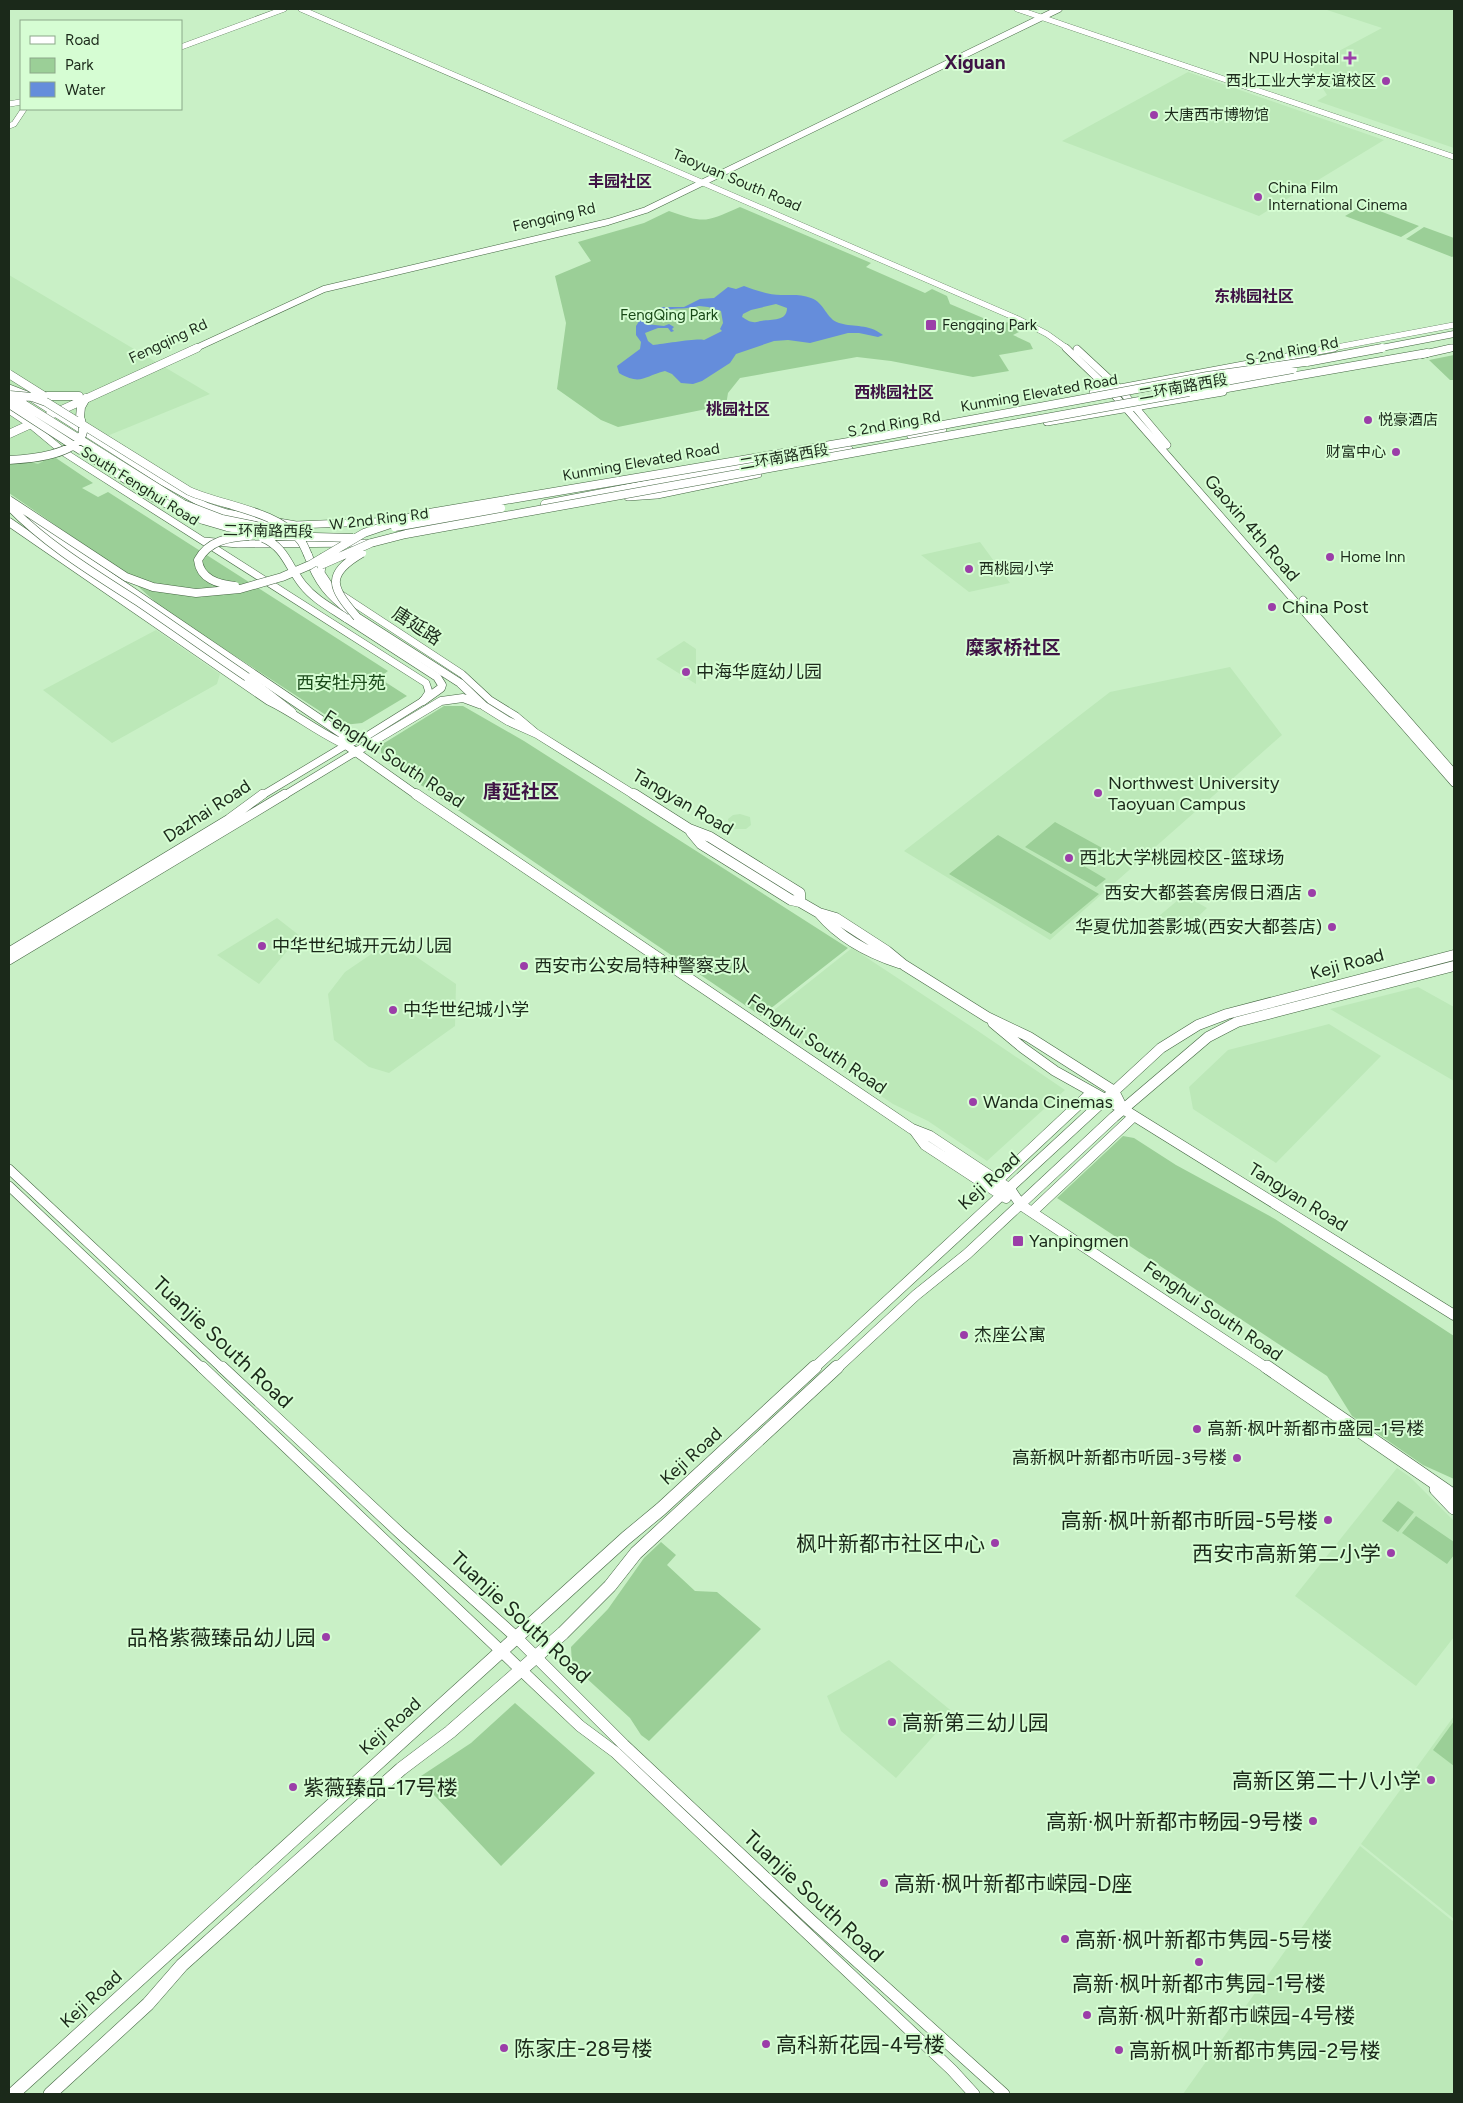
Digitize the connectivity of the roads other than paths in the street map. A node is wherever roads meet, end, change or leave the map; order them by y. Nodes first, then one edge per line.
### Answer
1 (276, 9) edge
2 (284, 9) edge
3 (301, 9) edge
4 (307, 9) edge
5 (1017, 9) edge
6 (1030, 9) edge
7 (1059, 9) edge
8 (1043, 14) edge
9 (182, 46) edge
10 (182, 46) edge
11 (20, 103) edge
12 (9, 104) edge
13 (23, 110) edge
14 (9, 126) edge
15 (1454, 155) edge
16 (703, 180) junction
17 (1454, 325) edge
18 (1454, 334) edge
19 (1454, 338) edge
20 (1454, 347) edge
21 (1428, 352) junction
22 (1314, 363) junction
23 (9, 374) edge
24 (9, 388) edge
25 (1119, 388) junction
26 (1110, 390) junction
27 (1189, 392) junction
28 (9, 395) edge
29 (27, 396) junction
30 (82, 397) junction
31 (9, 404) edge
32 (1125, 408) junction
33 (1135, 408) junction
34 (9, 410) edge
35 (52, 411) junction
36 (74, 413) junction
37 (27, 422) junction
38 (9, 427) edge
39 (79, 428) junction
40 (9, 434) edge
41 (9, 460) edge
42 (9, 500) edge
43 (545, 502) junction
44 (562, 505) junction
45 (233, 506) junction
46 (9, 507) edge
47 (9, 522) edge
48 (331, 522) junction
49 (204, 540) junction
50 (325, 544) junction
51 (277, 580) junction
52 (357, 617) junction
53 (424, 701) junction
54 (484, 706) junction
55 (292, 712) junction
56 (537, 734) junction
57 (346, 745) junction
58 (354, 753) junction
59 (1454, 773) edge
60 (1454, 782) edge
61 (9, 952) edge
62 (1454, 954) edge
63 (9, 960) edge
64 (1454, 966) edge
65 (987, 1017) junction
66 (1114, 1091) junction
67 (1091, 1093) junction
68 (1104, 1100) junction
69 (1123, 1109) junction
70 (1134, 1116) junction
71 (912, 1129) junction
72 (9, 1169) edge
73 (1000, 1178) junction
74 (9, 1186) edge
75 (1005, 1192) junction
76 (1021, 1205) junction
77 (1032, 1212) junction
78 (1454, 1315) edge
79 (1421, 1474) junction
80 (1454, 1487) edge
81 (1454, 1496) edge
82 (1454, 1508) edge
83 (516, 1637) junction
84 (501, 1651) junction
85 (537, 1657) junction
86 (522, 1671) junction
87 (13, 2094) edge
88 (50, 2094) edge
89 (974, 2094) edge
90 (1004, 2094) edge

1 - 9 main road
2 - 10 main road
3 - 16 main road, Taoyuan South Road
4 - 16 main road, Taoyuan South Road
5 - 8 main road
6 - 8 main road
7 - 8 main road, Fengqing Rd
8 - 15 main road
8 - 16 main road, Fengqing Rd
11 - 12 main road
13 - 14 main road
16 - 25 main road, Taoyuan South Road
16 - 26 main road, Taoyuan South Road
16 - 30 main road, Fengqing Rd
17 - 25 main road, 二环南路西段
18 - 22 main road, S 2nd Ring Rd, bridge
19 - 22 main road, S 2nd Ring Rd
20 - 21 main road, 二环南路西段
21 - 27 main road
21 - 33 main road, 二环南路西段
22 - 27 main road, bridge
22 - 43 main road, S 2nd Ring Rd, bridge
22 - 51 main road, Kunming Elevated Road, bridge
23 - 36 main road, bridge
24 - 29 main road, South Fenghui Road
25 - 26 main road, 二环南路西段
25 - 33 main road, Taoyuan South Road
26 - 32 main road, Taoyuan South Road
26 - 48 main road, 二环南路西段
27 - 44 main road, Kunming Elevated Road, bridge
28 - 43 main road, W 2nd Ring Rd, bridge
28 - 45 main road, bridge
29 - 30 main road
29 - 35 main road, South Fenghui Road
30 - 35 main road, Fengqing Rd
30 - 39 main road
31 - 43 main road, W 2nd Ring Rd, bridge
32 - 33 main road, 二环南路西段
32 - 50 main road, 二环南路西段
32 - 60 main road, Gaoxin 4th Road
33 - 59 main road, Gaoxin 4th Road
34 - 37 main road, South Fenghui Road
35 - 37 main road, Fengqing Rd
35 - 39 main road, South Fenghui Road
36 - 41 main road, bridge
36 - 45 main road, bridge
37 - 38 main road
37 - 40 main road
37 - 49 main road, South Fenghui Road
39 - 48 main road, South Fenghui Road
42 - 51 main road, Kunming Elevated Road, bridge
44 - 46 main road, Kunming Elevated Road, bridge
44 - 52 main road, bridge
45 - 52 main road, bridge
46 - 55 main road, bridge
46 - 57 main road, bridge
47 - 55 main road, Fenghui South Road
48 - 50 main road, 唐延路
49 - 50 main road, 二环南路西段
49 - 53 main road, South Fenghui Road
50 - 56 main road, 唐延路
51 - 53 main road, bridge
52 - 54 main road, Tangyan Road
53 - 57 main road, Dazhai Road
54 - 56 main road, Tangyan Road
54 - 58 main road
55 - 57 main road, Fenghui South Road
56 - 65 main road, Tangyan Road
57 - 58 main road, Fenghui South Road
57 - 61 main road, Dazhai Road
58 - 63 main road, Dazhai Road
58 - 71 main road, Fenghui South Road
62 - 66 main road, Keji Road
64 - 69 main road, Keji Road
65 - 66 main road, Tangyan Road
65 - 67 main road, Tangyan Road
66 - 68 main road, Keji Road
66 - 69 main road
67 - 68 main road, Tangyan Road
67 - 73 main road
68 - 69 main road, Tangyan Road
68 - 75 main road, Keji Road
69 - 70 main road, Tangyan Road
69 - 76 main road, Keji Road
70 - 77 main road
70 - 78 main road, Tangyan Road
71 - 73 main road, Fenghui South Road
71 - 75 main road
72 - 83 main road, Tuanjie South Road
73 - 75 main road, Fenghui South Road
74 - 84 main road, Tuanjie South Road
75 - 76 main road, Fenghui South Road
75 - 83 main road, Keji Road
76 - 77 main road, Fenghui South Road
76 - 85 main road, Keji Road
77 - 79 main road, Fenghui South Road
79 - 80 main road
79 - 81 main road, Fenghui South Road
79 - 82 main road
83 - 84 main road, Keji Road
83 - 85 main road, Tuanjie South Road
84 - 86 main road, Tuanjie South Road
84 - 87 main road, Keji Road
85 - 86 main road, Keji Road
85 - 90 main road, Tuanjie South Road
86 - 88 main road, Keji Road
86 - 89 main road, Tuanjie South Road

